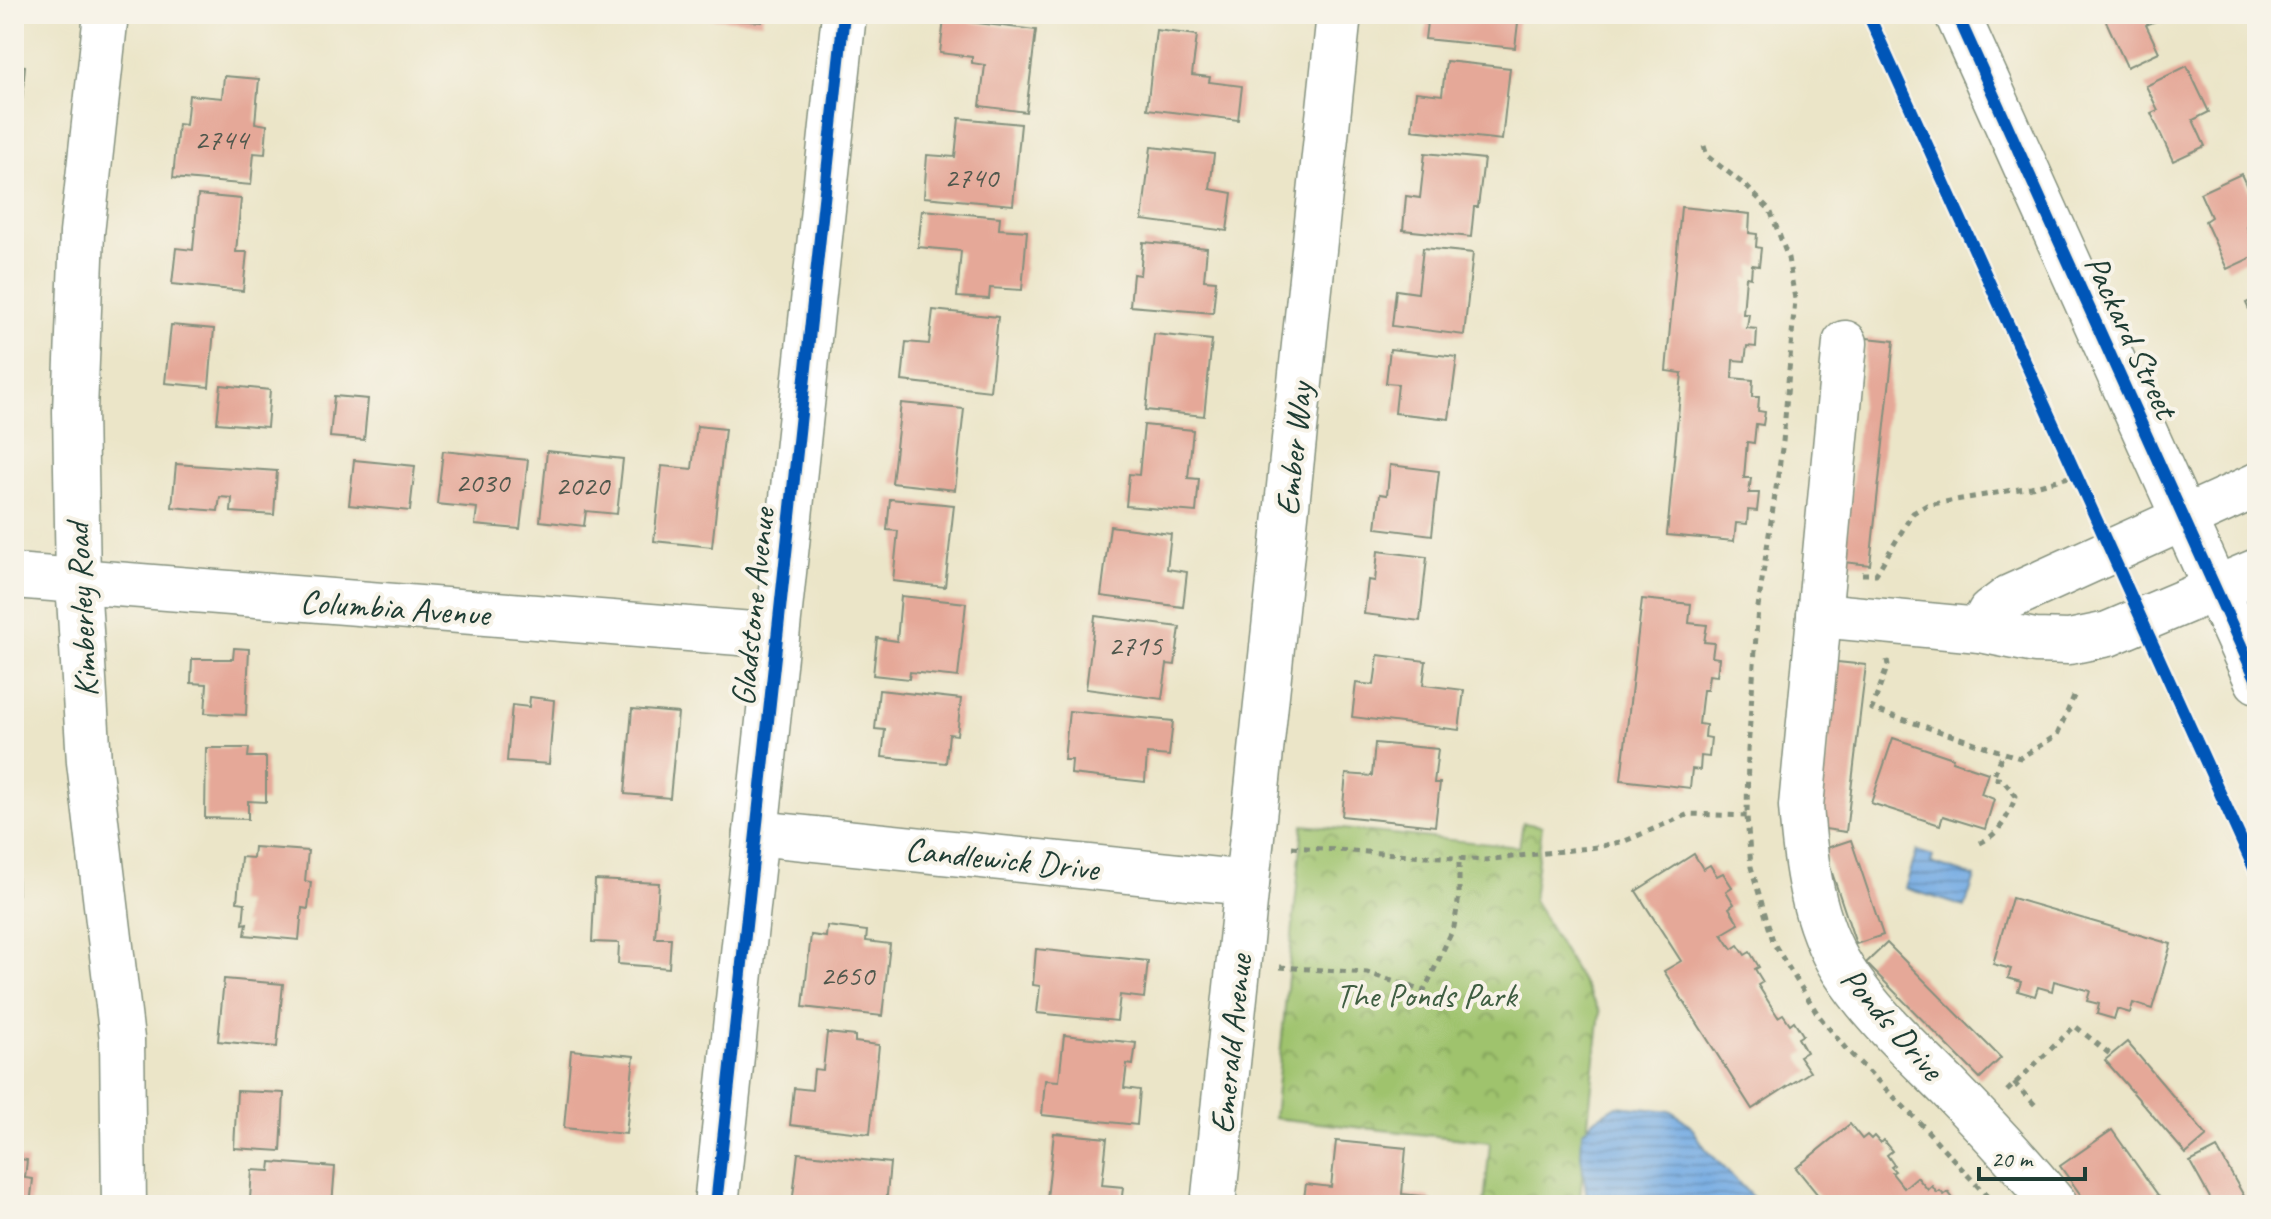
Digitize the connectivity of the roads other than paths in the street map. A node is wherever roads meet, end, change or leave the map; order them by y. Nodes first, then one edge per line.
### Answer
1 (106, 14) edge
2 (844, 14) edge
3 (1339, 14) edge
4 (1957, 14) edge
5 (1845, 343) dead end
6 (2257, 485) edge
7 (2184, 517) junction
8 (2257, 571) edge
9 (14, 576) edge
10 (78, 581) junction
11 (2216, 590) junction
12 (1819, 615) junction
13 (1980, 630) junction
14 (777, 636) junction
15 (2257, 681) edge
16 (756, 833) junction
17 (1247, 883) junction
18 (124, 1205) edge
19 (716, 1205) edge
20 (1213, 1205) edge
21 (2055, 1205) edge

1 - 10 street, Kimberley Road
2 - 14 street, Gladstone Avenue
3 - 17 street, Ember Way
4 - 7 street, Packard Street
5 - 12 street, Ponds Drive
6 - 7 street
7 - 11 street, Packard Street
7 - 13 street
8 - 11 street
9 - 10 street, Columbia Avenue
10 - 14 street, Columbia Avenue
10 - 18 street, Kimberley Road
11 - 13 street
11 - 15 street, Packard Street
12 - 13 street
12 - 21 street, Ponds Drive
14 - 16 street, Gladstone Avenue
16 - 17 street, Candlewick Drive
16 - 19 street, Gladstone Avenue
17 - 20 street, Emerald Avenue

